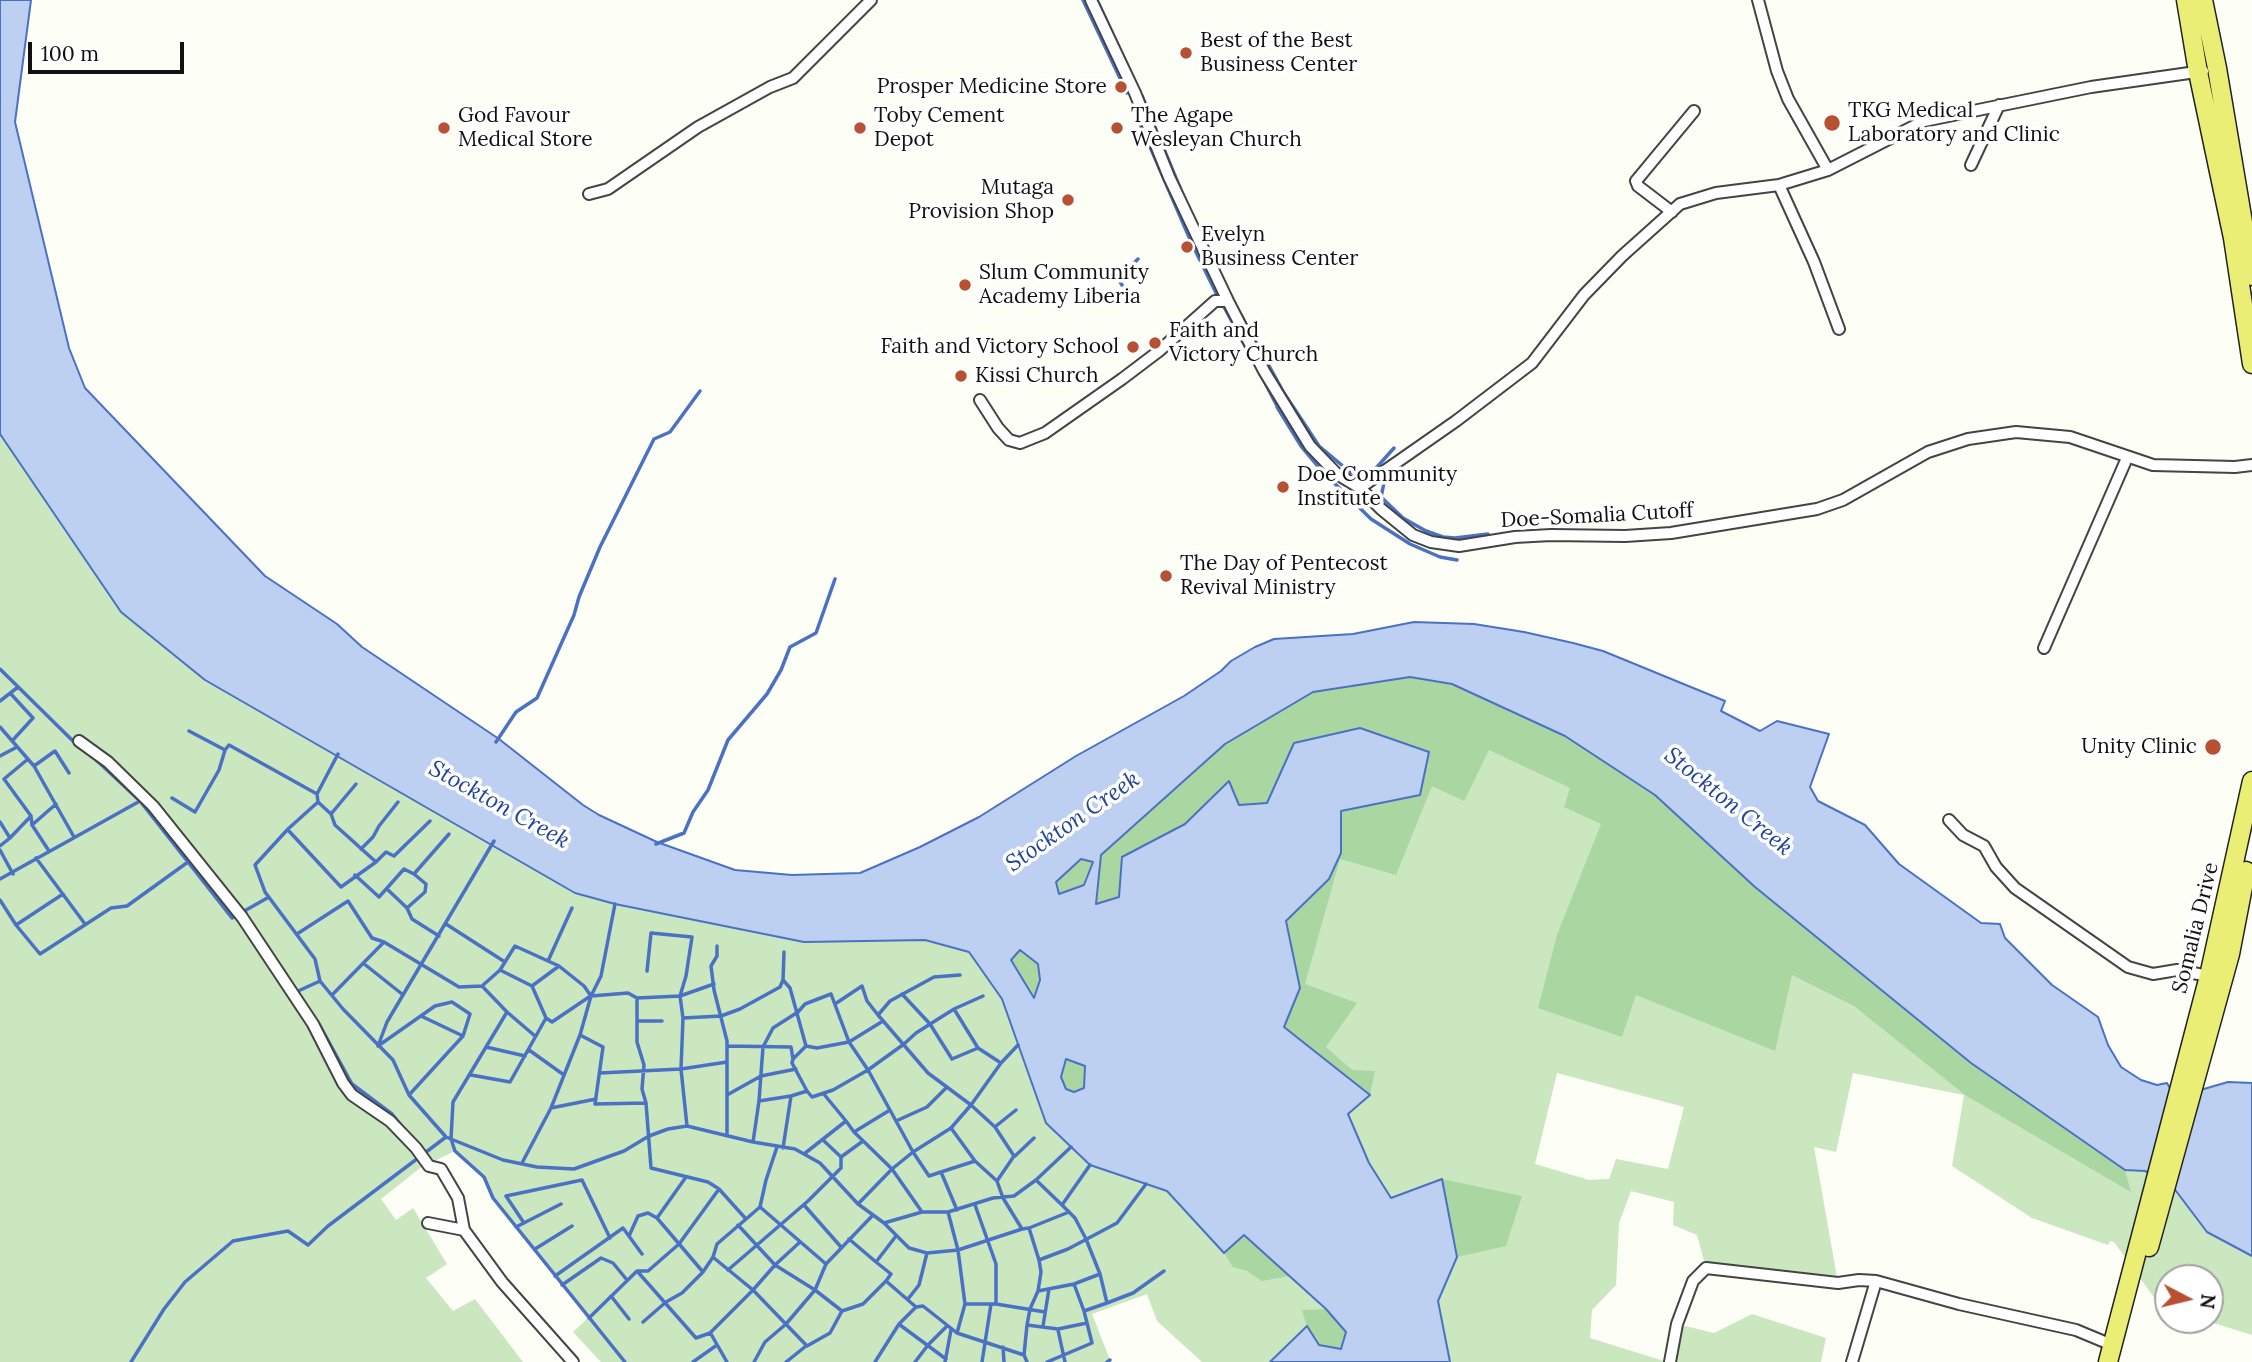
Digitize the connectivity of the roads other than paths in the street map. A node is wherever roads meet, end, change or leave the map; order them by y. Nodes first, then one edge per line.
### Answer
1 (871, 0) edge
2 (1091, 0) edge
3 (1758, 0) edge
4 (2186, 0) edge
5 (2203, 0) edge
6 (2217, 68) junction
7 (2198, 72) junction
8 (1999, 105) junction
9 (1694, 110) dead end
10 (1971, 165) dead end
11 (1828, 170) junction
12 (1779, 185) junction
13 (589, 194) dead end
14 (1672, 212) junction
15 (2252, 276) edge
16 (1228, 301) junction
17 (1839, 329) dead end
18 (2252, 364) edge
19 (979, 400) dead end
20 (2127, 458) junction
21 (2252, 465) edge
22 (1360, 488) junction
23 (2044, 648) dead end
24 (79, 741) dead end
25 (2252, 781) edge
26 (1949, 820) dead end
27 (2252, 844) edge
28 (2209, 976) junction
29 (2187, 1086) junction
30 (2154, 1206) junction
31 (428, 1223) dead end
32 (464, 1230) junction
33 (1875, 1281) junction
34 (2110, 1353) edge
35 (573, 1362) edge
36 (1670, 1362) edge
37 (1852, 1362) edge
38 (2119, 1362) edge

1 - 13 street
2 - 16 street, Doe-Somalia Cutoff
3 - 11 street
4 - 7 main road
5 - 6 main road
6 - 7 street
6 - 15 main road
7 - 8 street
7 - 18 main road
8 - 10 street
8 - 11 street
9 - 14 street
11 - 12 street
12 - 14 street
12 - 17 street
14 - 22 street
16 - 19 street
16 - 22 street, Doe-Somalia Cutoff
20 - 21 street, Doe-Somalia Cutoff
20 - 22 street, Doe-Somalia Cutoff
20 - 23 street
24 - 32 street
25 - 28 main road, Somalia Drive
26 - 28 street
27 - 29 main road, Somalia Drive
28 - 29 main road, Somalia Drive
29 - 30 main road
30 - 34 main road
30 - 38 main road
31 - 32 street
32 - 35 street
33 - 34 street
33 - 36 street
33 - 37 street

